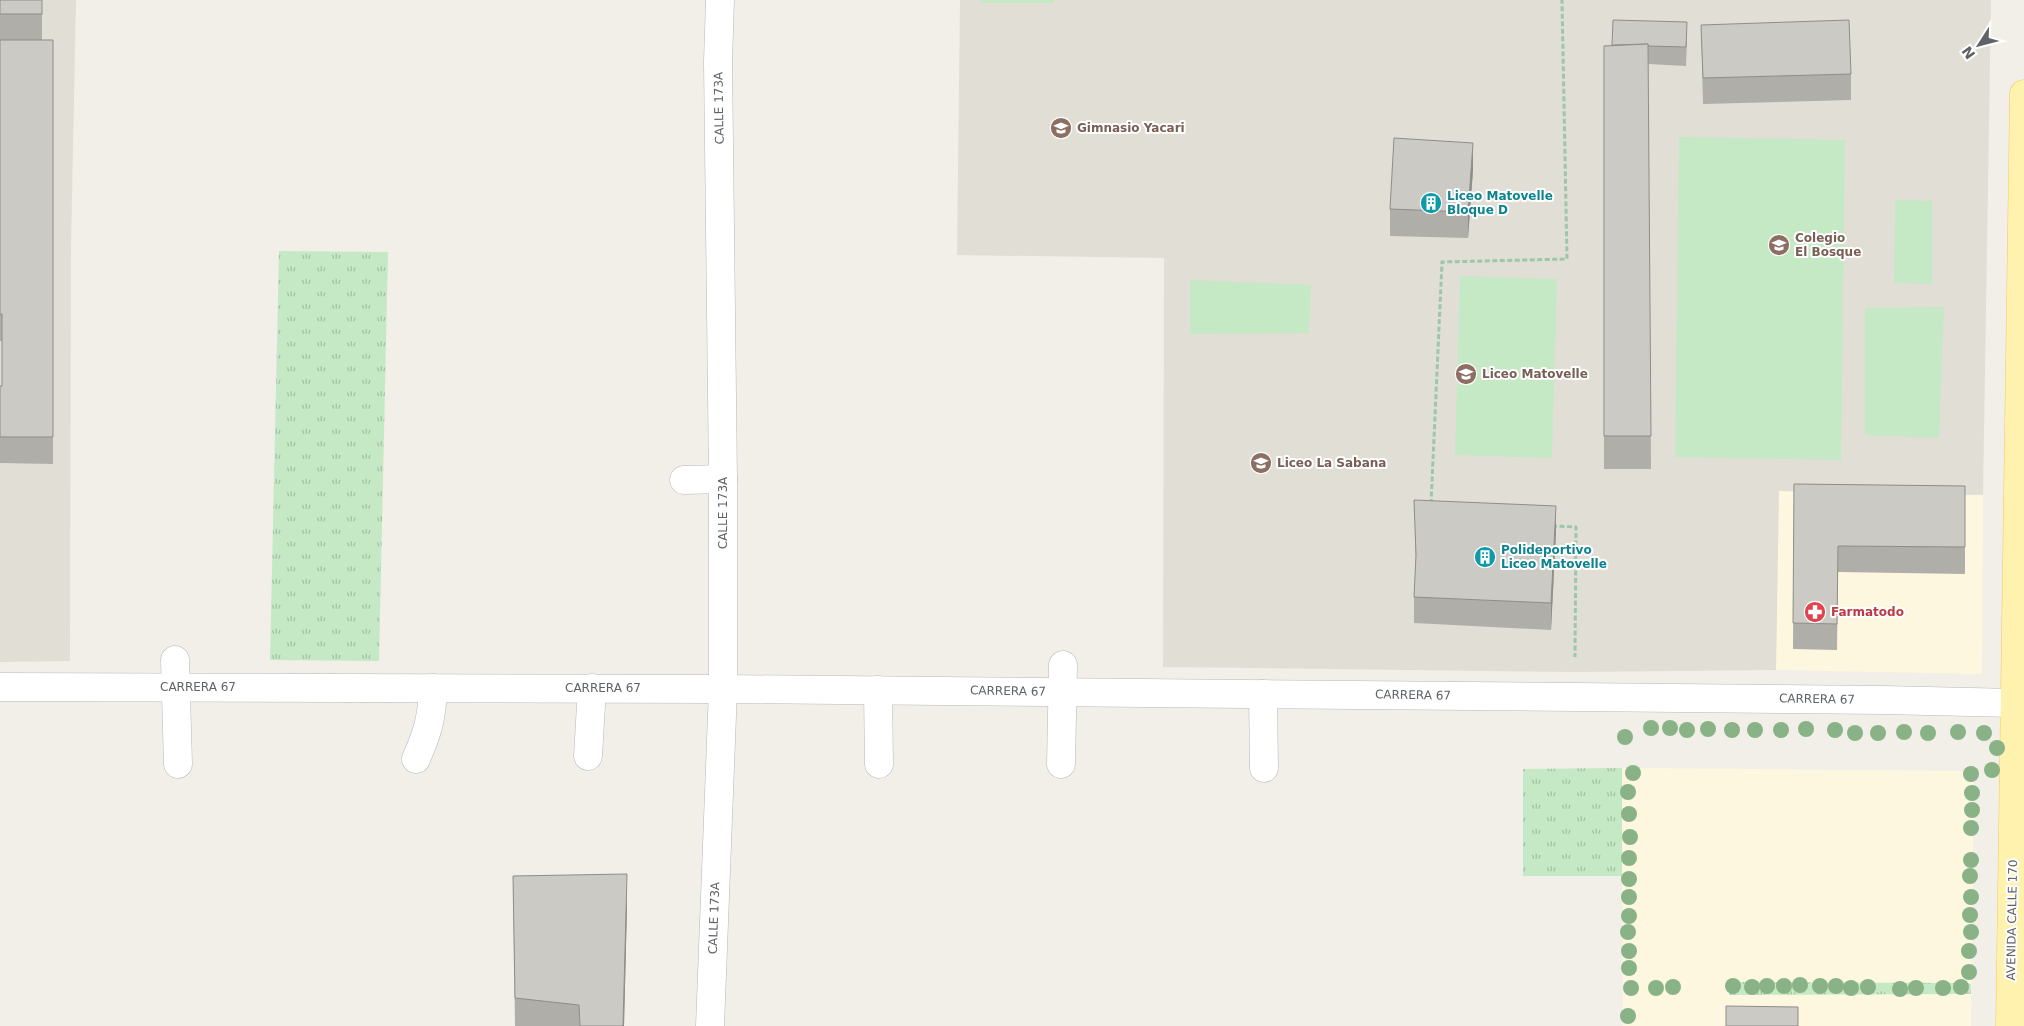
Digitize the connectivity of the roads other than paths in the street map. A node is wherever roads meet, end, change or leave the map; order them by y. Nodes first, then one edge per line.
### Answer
1 (720, 0) edge
2 (2024, 94) edge
3 (723, 479) junction
4 (684, 480) dead end
5 (175, 660) dead end
6 (1062, 678) junction
7 (0, 687) edge
8 (175, 687) junction
9 (433, 688) junction
10 (592, 688) junction
11 (723, 689) junction
12 (878, 690) junction
13 (1263, 694) junction
14 (2015, 703) junction
15 (588, 756) dead end
16 (416, 759) dead end
17 (178, 764) dead end
18 (879, 764) dead end
19 (1061, 764) dead end
20 (1264, 768) dead end
21 (710, 1026) edge
22 (2010, 1026) edge

1 - 3 street, CALLE 173A
2 - 14 main road, AVENIDA CALLE 170
3 - 4 street
3 - 11 street, CALLE 173A
5 - 8 street
6 - 12 street, CARRERA 67
6 - 13 street, CARRERA 67
6 - 19 street
7 - 8 street, CARRERA 67
8 - 9 street, CARRERA 67
8 - 17 street
9 - 10 street, CARRERA 67
9 - 16 street
10 - 11 street, CARRERA 67
10 - 15 street
11 - 12 street, CARRERA 67
11 - 21 street, CALLE 173A
12 - 18 street
13 - 14 street, CARRERA 67
13 - 20 street
14 - 22 main road, AVENIDA CALLE 170

